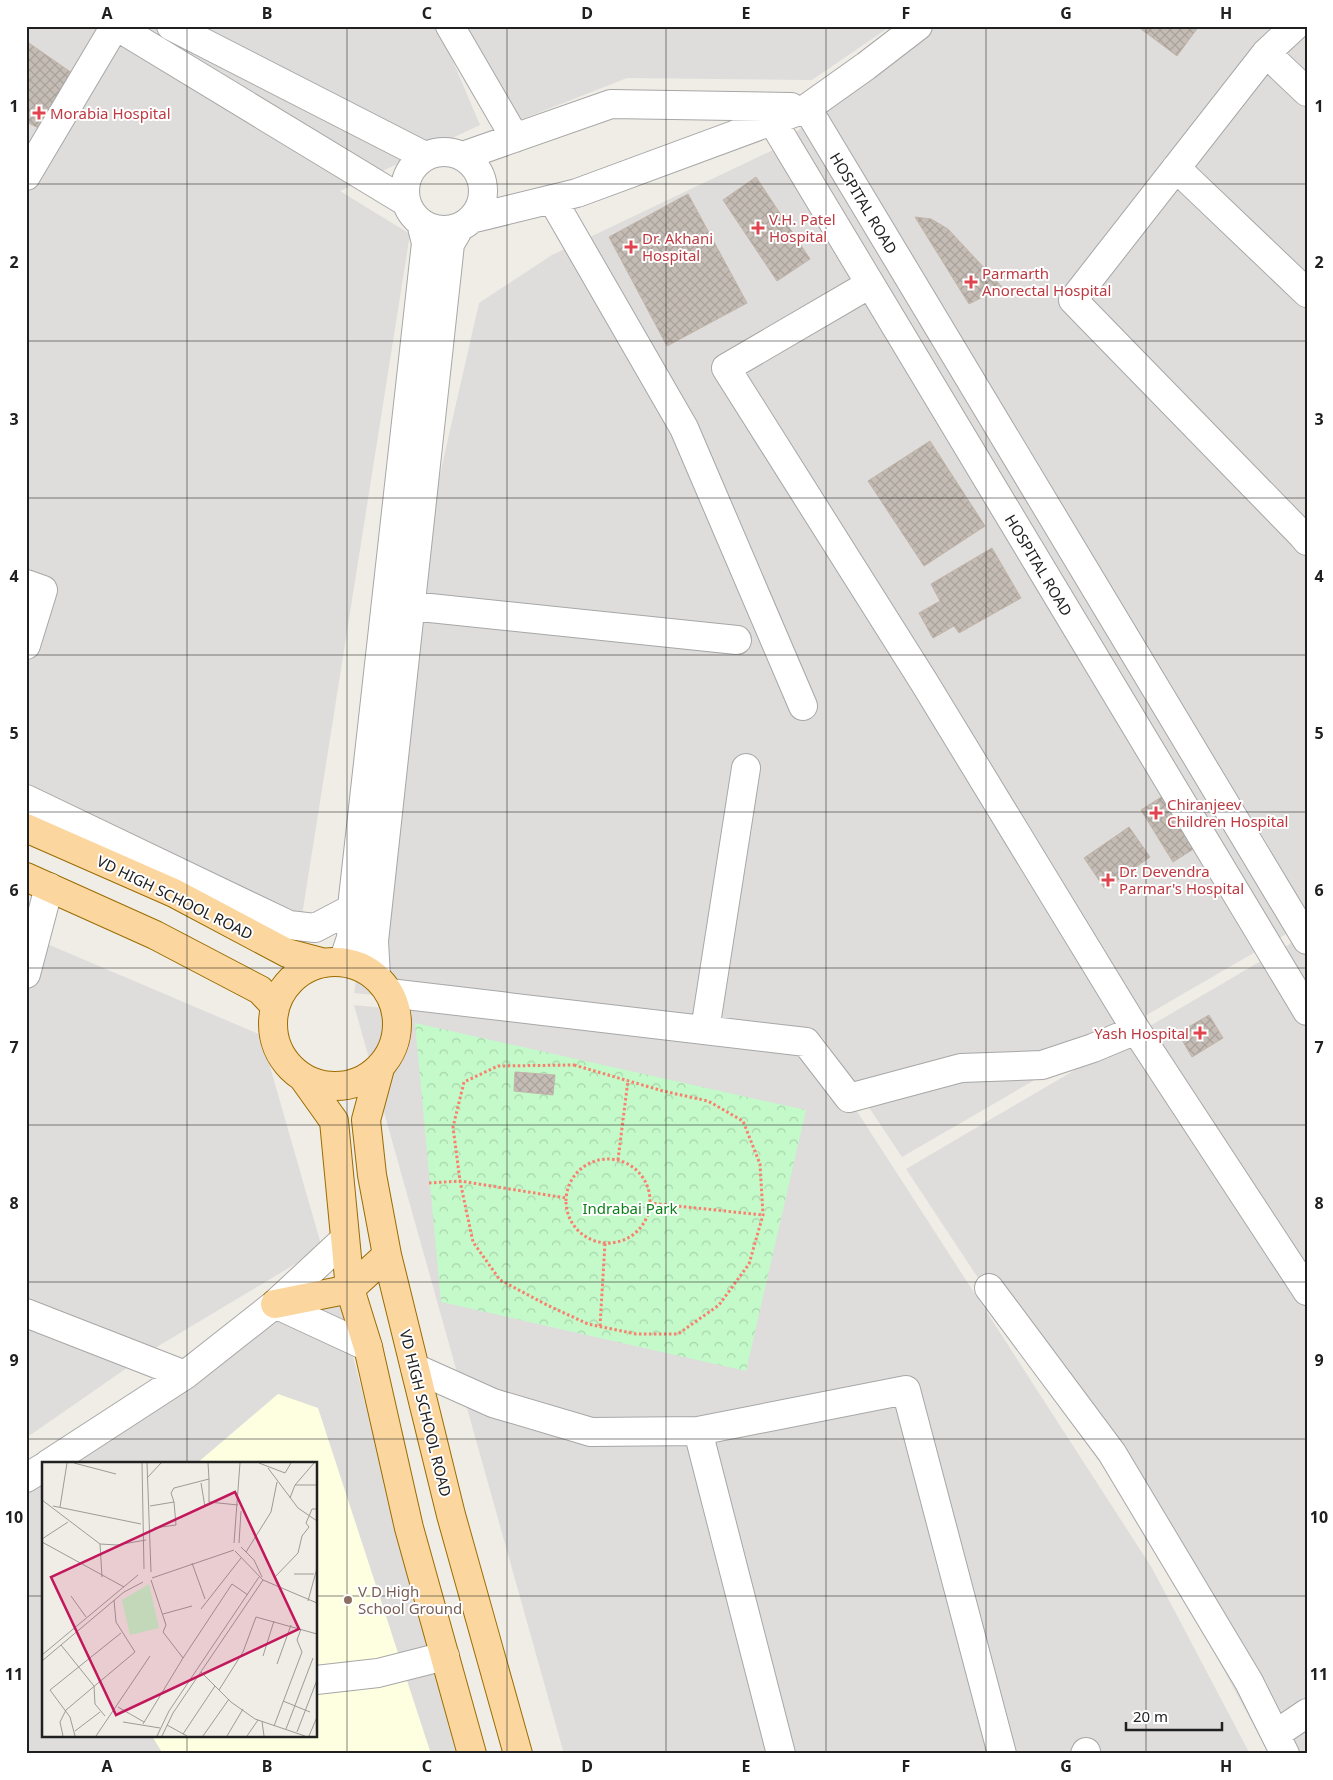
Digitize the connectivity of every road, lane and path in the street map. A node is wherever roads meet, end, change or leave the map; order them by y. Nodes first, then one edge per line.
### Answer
1 (116, 26) edge
2 (172, 26) edge
3 (450, 26) edge
4 (918, 26) edge
5 (1295, 26) edge
6 (1266, 53) junction
7 (1307, 92) edge
8 (807, 108) junction
9 (768, 122) junction
10 (515, 138) junction
11 (425, 156) junction
12 (463, 156) junction
13 (1176, 168) junction
14 (26, 176) edge
15 (552, 199) junction
16 (413, 213) junction
17 (466, 223) junction
18 (870, 284) junction
19 (1307, 293) edge
20 (1307, 541) edge
21 (26, 584) edge
22 (411, 606) junction
23 (737, 640) dead end
24 (26, 645) edge
25 (803, 706) dead end
26 (746, 768) dead end
27 (26, 799) edge
28 (26, 828) edge
29 (38, 882) edge
30 (353, 908) junction
31 (1307, 940) edge
32 (334, 962) junction
33 (26, 974) edge
34 (383, 985) junction
35 (275, 1006) junction
36 (1307, 1011) edge
37 (705, 1030) junction
38 (1136, 1030) junction
39 (380, 1068) junction
40 (304, 1079) junction
41 (628, 1080) junction
42 (618, 1160) junction
43 (460, 1182) junction
44 (429, 1183) dead end
45 (566, 1198) junction
46 (649, 1203) junction
47 (763, 1215) junction
48 (344, 1239) junction
49 (605, 1243) junction
50 (387, 1255) junction
51 (350, 1288) junction
52 (989, 1288) dead end
53 (1307, 1292) edge
54 (275, 1304) junction
55 (26, 1313) edge
56 (600, 1326) junction
57 (368, 1347) junction
58 (415, 1368) junction
59 (185, 1375) junction
60 (698, 1431) junction
61 (51, 1462) edge
62 (42, 1468) edge
63 (26, 1478) edge
64 (445, 1656) junction
65 (318, 1680) edge
66 (1307, 1713) edge
67 (1280, 1744) edge
68 (472, 1754) edge
69 (518, 1754) edge
70 (781, 1754) edge
71 (1002, 1754) edge

1 - 14 street
1 - 16 street
2 - 11 street
3 - 10 street
4 - 8 street
5 - 6 street
6 - 7 street
6 - 13 street
8 - 9 street
8 - 10 street
8 - 31 street, HOSPITAL ROAD
9 - 15 street
9 - 18 street, HOSPITAL ROAD
10 - 12 street
11 - 12 street
11 - 16 street
12 - 17 street
13 - 19 street
13 - 20 street
15 - 17 street
15 - 25 street
16 - 17 street
16 - 30 street
17 - 22 street
18 - 36 street, HOSPITAL ROAD
18 - 38 street
21 - 24 street
22 - 23 street
22 - 34 street
26 - 37 street
27 - 30 street
28 - 32 main road, VD HIGH SCHOOL ROAD
29 - 33 street
29 - 35 main road
30 - 32 street
32 - 34 main road
32 - 35 main road
34 - 37 street
34 - 39 main road
35 - 40 main road
37 - 38 street
38 - 53 street
39 - 40 main road
39 - 50 main road, VD HIGH SCHOOL ROAD
40 - 48 main road
41 - 42 path
41 - 43 path
41 - 47 path
42 - 45 path
42 - 46 path
43 - 44 path
43 - 45 path
43 - 56 path
45 - 49 path
46 - 47 path
46 - 49 path
47 - 56 path
48 - 51 main road
48 - 54 street
49 - 56 path
50 - 51 main road
50 - 58 main road, VD HIGH SCHOOL ROAD
51 - 54 main road
51 - 57 main road
52 - 67 street
54 - 57 street
54 - 59 street
55 - 59 street
57 - 64 main road
58 - 60 street
58 - 69 main road, VD HIGH SCHOOL ROAD
59 - 61 street
60 - 70 street
60 - 71 street
62 - 63 street
64 - 65 street
64 - 68 main road
66 - 67 street

